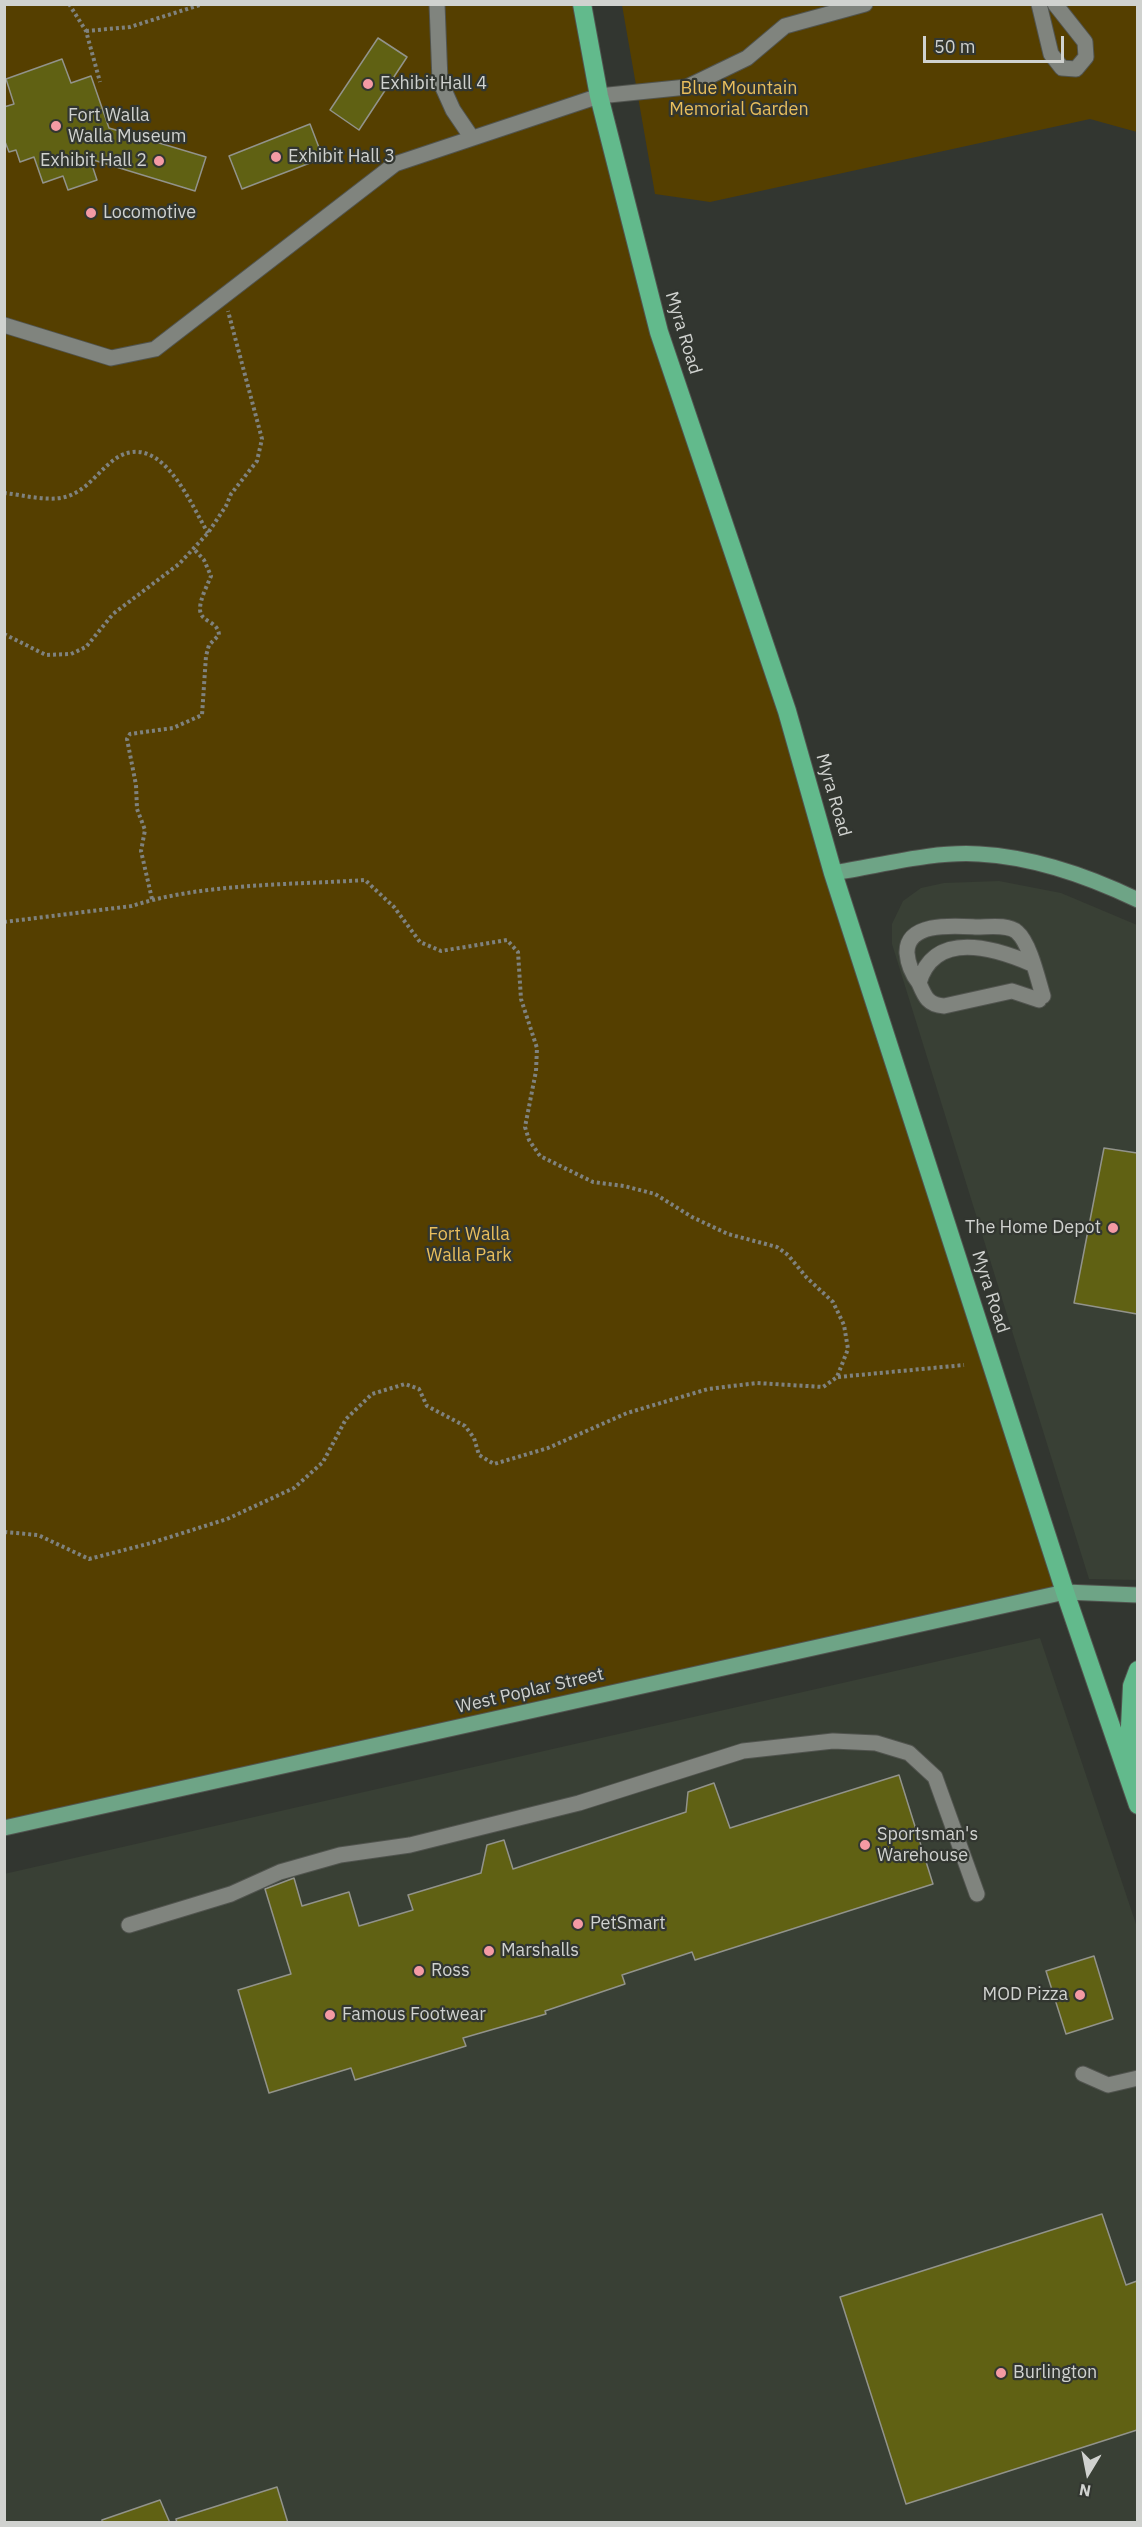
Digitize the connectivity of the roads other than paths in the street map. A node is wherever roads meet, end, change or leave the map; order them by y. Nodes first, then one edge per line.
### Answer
1 (437, 4) edge
2 (582, 4) edge
3 (865, 4) edge
4 (1039, 4) edge
5 (1055, 4) edge
6 (599, 96) junction
7 (472, 138) junction
8 (4, 325) edge
9 (833, 873) junction
10 (1137, 900) edge
11 (1032, 964) junction
12 (919, 983) junction
13 (1065, 1592) junction
14 (1137, 1595) edge
15 (1137, 1670) edge
16 (1127, 1779) junction
17 (1137, 1805) edge
18 (4, 1828) edge
19 (977, 1894) dead end
20 (129, 1925) dead end
21 (1083, 2074) dead end
22 (1137, 2078) edge

1 - 7 street
2 - 6 highway, Myra Road
3 - 6 street
4 - 5 street
6 - 7 street
6 - 9 highway, Myra Road
7 - 8 street
9 - 10 main road
9 - 13 highway, Myra Road
11 - 12 street
11 - 12 street
11 - 12 street
13 - 14 main road, West Poplar Street
13 - 16 highway, Myra Road
13 - 18 main road, West Poplar Street
15 - 16 highway
16 - 17 highway, Myra Road
19 - 20 street
21 - 22 street

